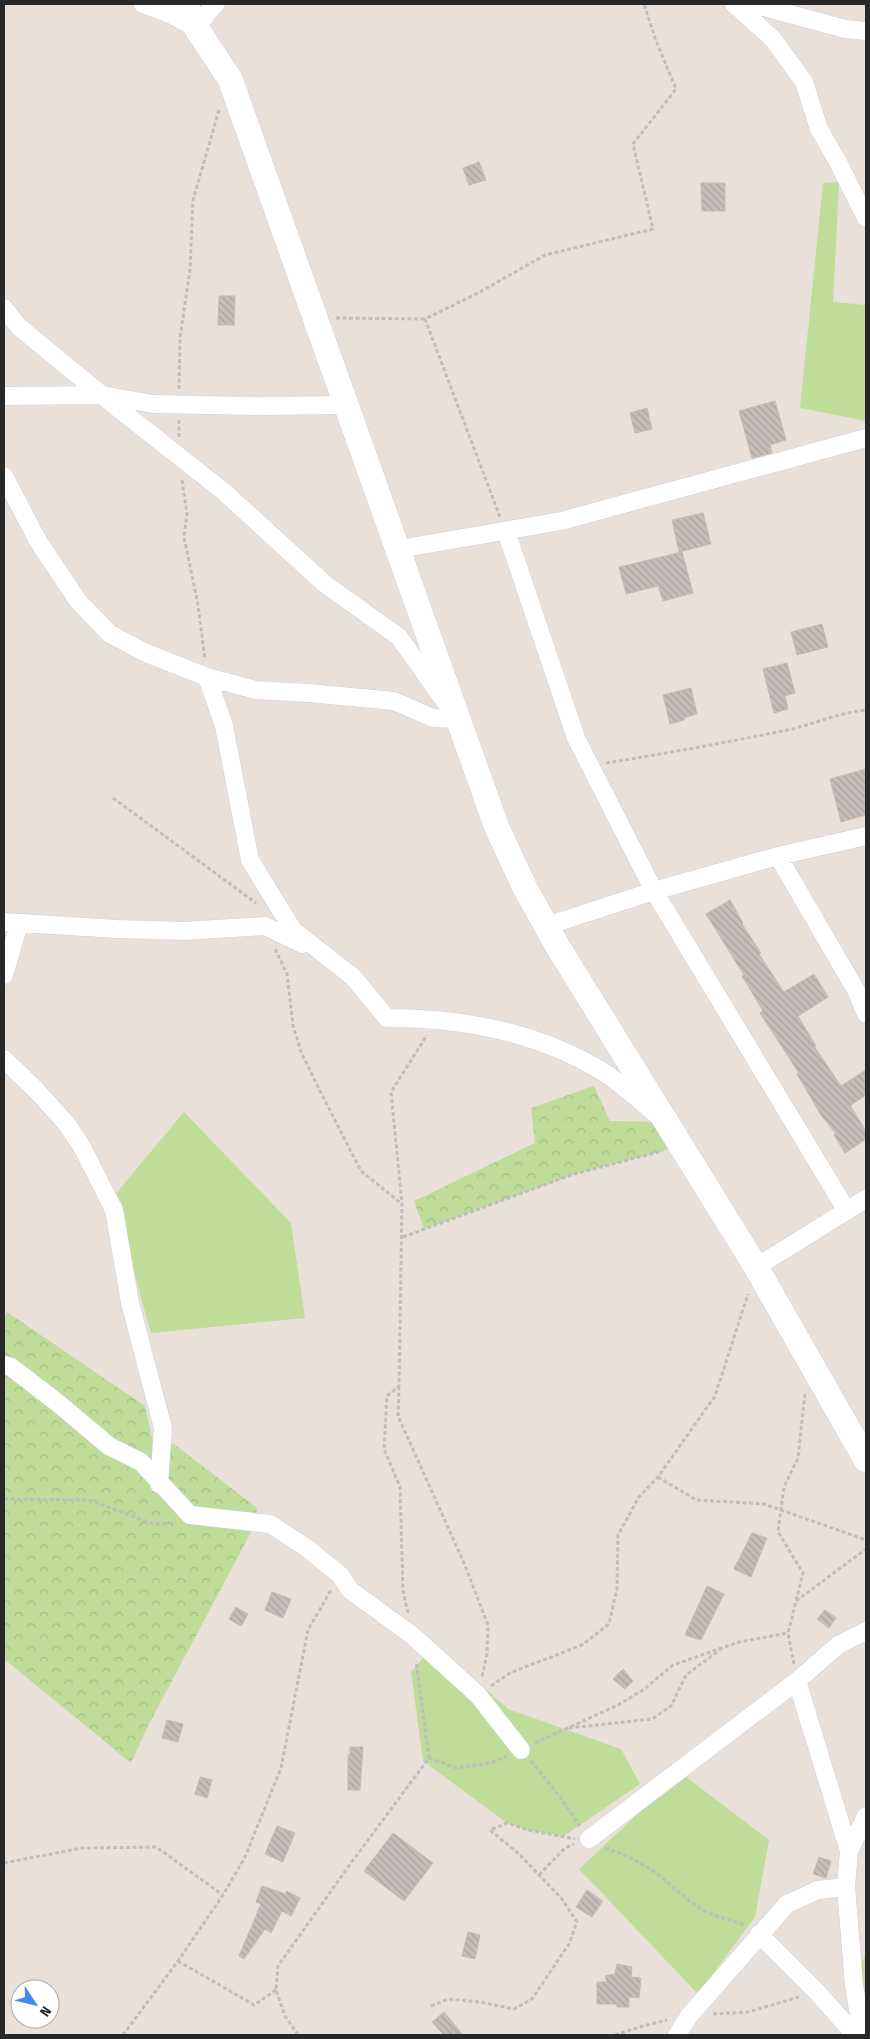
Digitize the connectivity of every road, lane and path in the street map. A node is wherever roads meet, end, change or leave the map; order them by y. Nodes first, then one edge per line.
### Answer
1 (143, 4) edge
2 (186, 4) edge
3 (216, 4) edge
4 (644, 4) edge
5 (734, 4) edge
6 (753, 4) edge
7 (197, 29) junction
8 (866, 31) edge
9 (230, 79) junction
10 (866, 218) edge
11 (4, 308) edge
12 (315, 318) junction
13 (425, 319) junction
14 (102, 395) junction
15 (4, 396) edge
16 (179, 405) junction
17 (345, 405) junction
18 (866, 438) edge
19 (180, 457) junction
20 (4, 476) edge
21 (506, 531) junction
22 (399, 549) junction
23 (207, 677) junction
24 (866, 710) edge
25 (458, 720) junction
26 (590, 765) junction
27 (113, 798) dead end
28 (866, 836) edge
29 (778, 856) junction
30 (654, 891) junction
31 (255, 895) dead end
32 (256, 903) junction
33 (11, 923) edge
34 (265, 926) junction
35 (546, 926) junction
36 (329, 958) junction
37 (4, 974) edge
38 (866, 1014) edge
39 (430, 1031) dead end
40 (4, 1059) edge
41 (665, 1122) junction
42 (681, 1146) junction
43 (866, 1199) edge
44 (402, 1204) junction
45 (847, 1211) junction
46 (402, 1237) junction
47 (756, 1267) junction
48 (809, 1360) junction
49 (4, 1365) edge
50 (399, 1386) junction
51 (866, 1460) edge
52 (658, 1477) junction
53 (159, 1484) junction
54 (4, 1499) edge
55 (781, 1508) junction
56 (184, 1522) dead end
57 (866, 1540) edge
58 (866, 1549) edge
59 (340, 1575) junction
60 (795, 1601) junction
61 (866, 1631) edge
62 (788, 1633) junction
63 (413, 1636) junction
64 (723, 1648) junction
65 (797, 1682) junction
66 (478, 1695) junction
67 (566, 1728) junction
68 (522, 1750) junction
69 (429, 1758) junction
70 (866, 1816) edge
71 (590, 1839) junction
72 (849, 1851) junction
73 (4, 1863) edge
74 (539, 1875) junction
75 (846, 1887) junction
76 (223, 1895) junction
77 (759, 1934) junction
78 (178, 1962) junction
79 (276, 1990) junction
80 (817, 1992) junction
81 (431, 2006) dead end
82 (689, 2016) junction
83 (123, 2035) edge
84 (298, 2035) edge
85 (615, 2035) edge
86 (678, 2035) edge
87 (855, 2035) edge
88 (862, 2035) edge

1 - 7 street
2 - 7 street
3 - 7 street
4 - 13 path
5 - 10 street
6 - 8 street
7 - 9 street
9 - 12 street
9 - 16 path
11 - 14 street
12 - 13 path
12 - 17 street
13 - 21 path
14 - 15 street
14 - 16 street
14 - 19 street
16 - 17 street
16 - 19 path
17 - 22 street
18 - 21 street
19 - 23 path
19 - 25 street
20 - 23 street
21 - 22 street
21 - 26 street
22 - 25 street
23 - 25 street
23 - 36 street
24 - 26 path
25 - 35 street
26 - 30 street
27 - 32 path
28 - 29 street
29 - 30 street
29 - 38 street
30 - 35 street
30 - 45 street
31 - 32 path
32 - 34 path
33 - 34 street
33 - 37 street
34 - 36 street
34 - 44 path
35 - 41 street
36 - 41 street
39 - 44 path
40 - 53 street
41 - 42 street
42 - 46 path
42 - 47 street
43 - 45 street
44 - 46 path
45 - 47 street
46 - 50 path
47 - 48 street
47 - 52 path
48 - 51 street
48 - 55 path
49 - 53 street
50 - 63 path
50 - 66 path
52 - 55 path
52 - 66 path
53 - 59 street
54 - 56 path
55 - 57 path
55 - 60 path
58 - 60 path
59 - 63 street
59 - 76 path
60 - 62 path
61 - 65 street
62 - 64 path
62 - 65 path
63 - 66 street
63 - 69 path
64 - 67 path
64 - 67 path
65 - 71 street
65 - 72 street
66 - 68 street
67 - 68 path
68 - 69 path
68 - 71 path
69 - 79 path
70 - 72 street
71 - 77 path
72 - 75 street
73 - 76 path
74 - 74 path
74 - 81 path
75 - 77 street
75 - 88 street
76 - 78 path
77 - 80 street
77 - 82 street
78 - 79 path
78 - 83 path
79 - 84 path
80 - 82 path
80 - 87 street
82 - 85 path
82 - 86 street

